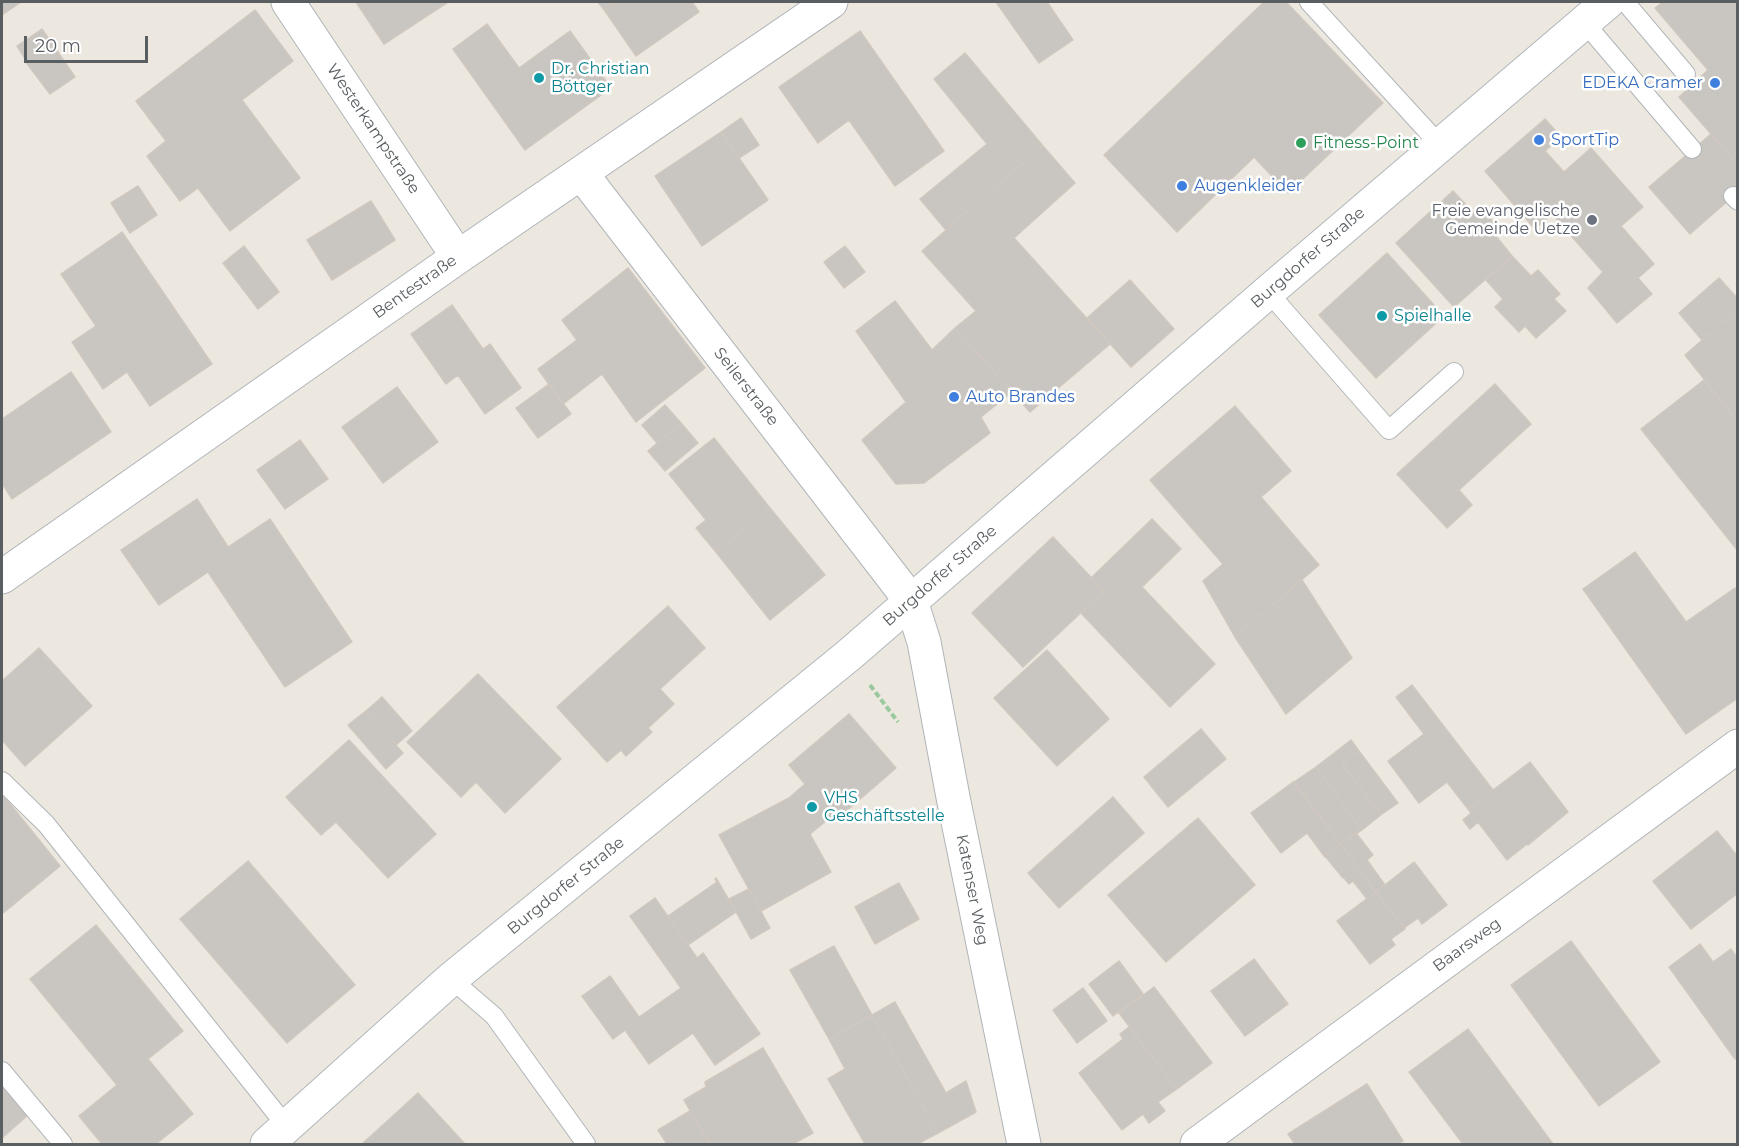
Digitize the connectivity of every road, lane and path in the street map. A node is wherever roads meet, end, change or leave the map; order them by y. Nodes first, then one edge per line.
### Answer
1 (288, 2) edge
2 (831, 2) edge
3 (1309, 2) edge
4 (1608, 2) edge
5 (1625, 2) edge
6 (1584, 22) junction
7 (1686, 75) dead end
8 (1440, 145) junction
9 (1692, 149) dead end
10 (581, 173) junction
11 (458, 257) junction
12 (1268, 292) junction
13 (1454, 372) dead end
14 (2, 577) edge
15 (911, 601) junction
16 (1737, 746) edge
17 (2, 781) edge
18 (451, 979) junction
19 (2, 1071) edge
20 (277, 1136) edge
21 (63, 1144) edge
22 (586, 1144) edge
23 (1024, 1144) edge
24 (1197, 1144) edge

1 - 11 street, Westerkampstraße
2 - 10 street, Bentestraße
3 - 8 lane
4 - 6 street, Burgdorfer Straße
5 - 7 lane
6 - 8 street, Burgdorfer Straße
6 - 9 lane
8 - 12 street, Burgdorfer Straße
10 - 11 street, Bentestraße
10 - 15 street, Seilerstraße
11 - 14 street, Bentestraße
12 - 13 lane
12 - 15 street, Burgdorfer Straße
15 - 18 street, Burgdorfer Straße
15 - 23 street, Katenser Weg
16 - 24 street, Baarsweg
17 - 20 lane
18 - 20 street, Burgdorfer Straße
18 - 22 lane
19 - 21 lane

